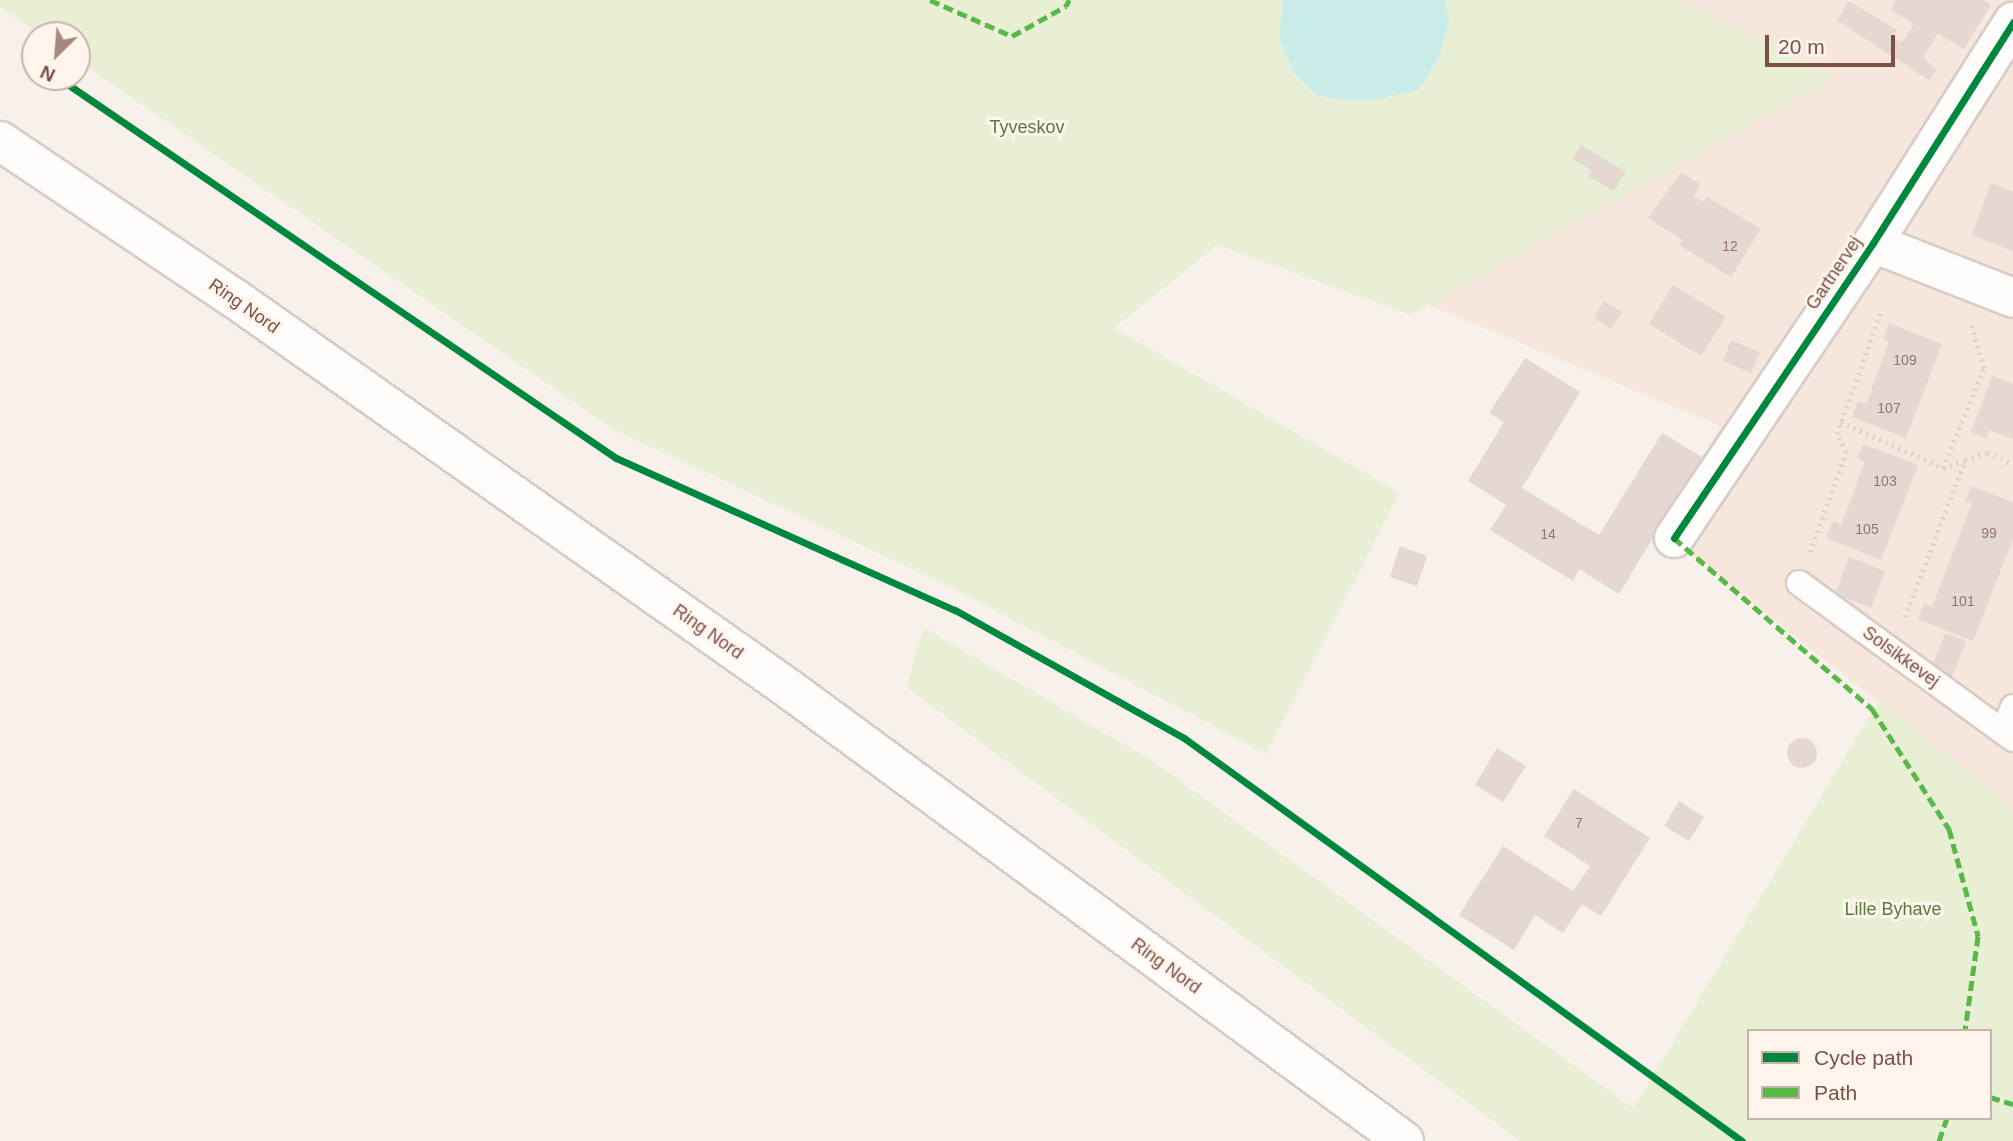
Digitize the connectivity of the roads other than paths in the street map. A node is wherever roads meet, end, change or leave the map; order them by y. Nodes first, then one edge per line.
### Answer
1 (2013, 22) edge
2 (0, 141) edge
3 (1887, 249) junction
4 (2013, 298) edge
5 (1674, 538) dead end
6 (1799, 583) road end
7 (2013, 707) edge
8 (2008, 735) edge
9 (1404, 1141) edge

1 - 3 main road, Gartnervej
2 - 9 main road, Ring Nord
3 - 4 main road
3 - 5 main road, Gartnervej
6 - 8 lane, Solsikkevej
7 - 8 lane, Solsikkevej

